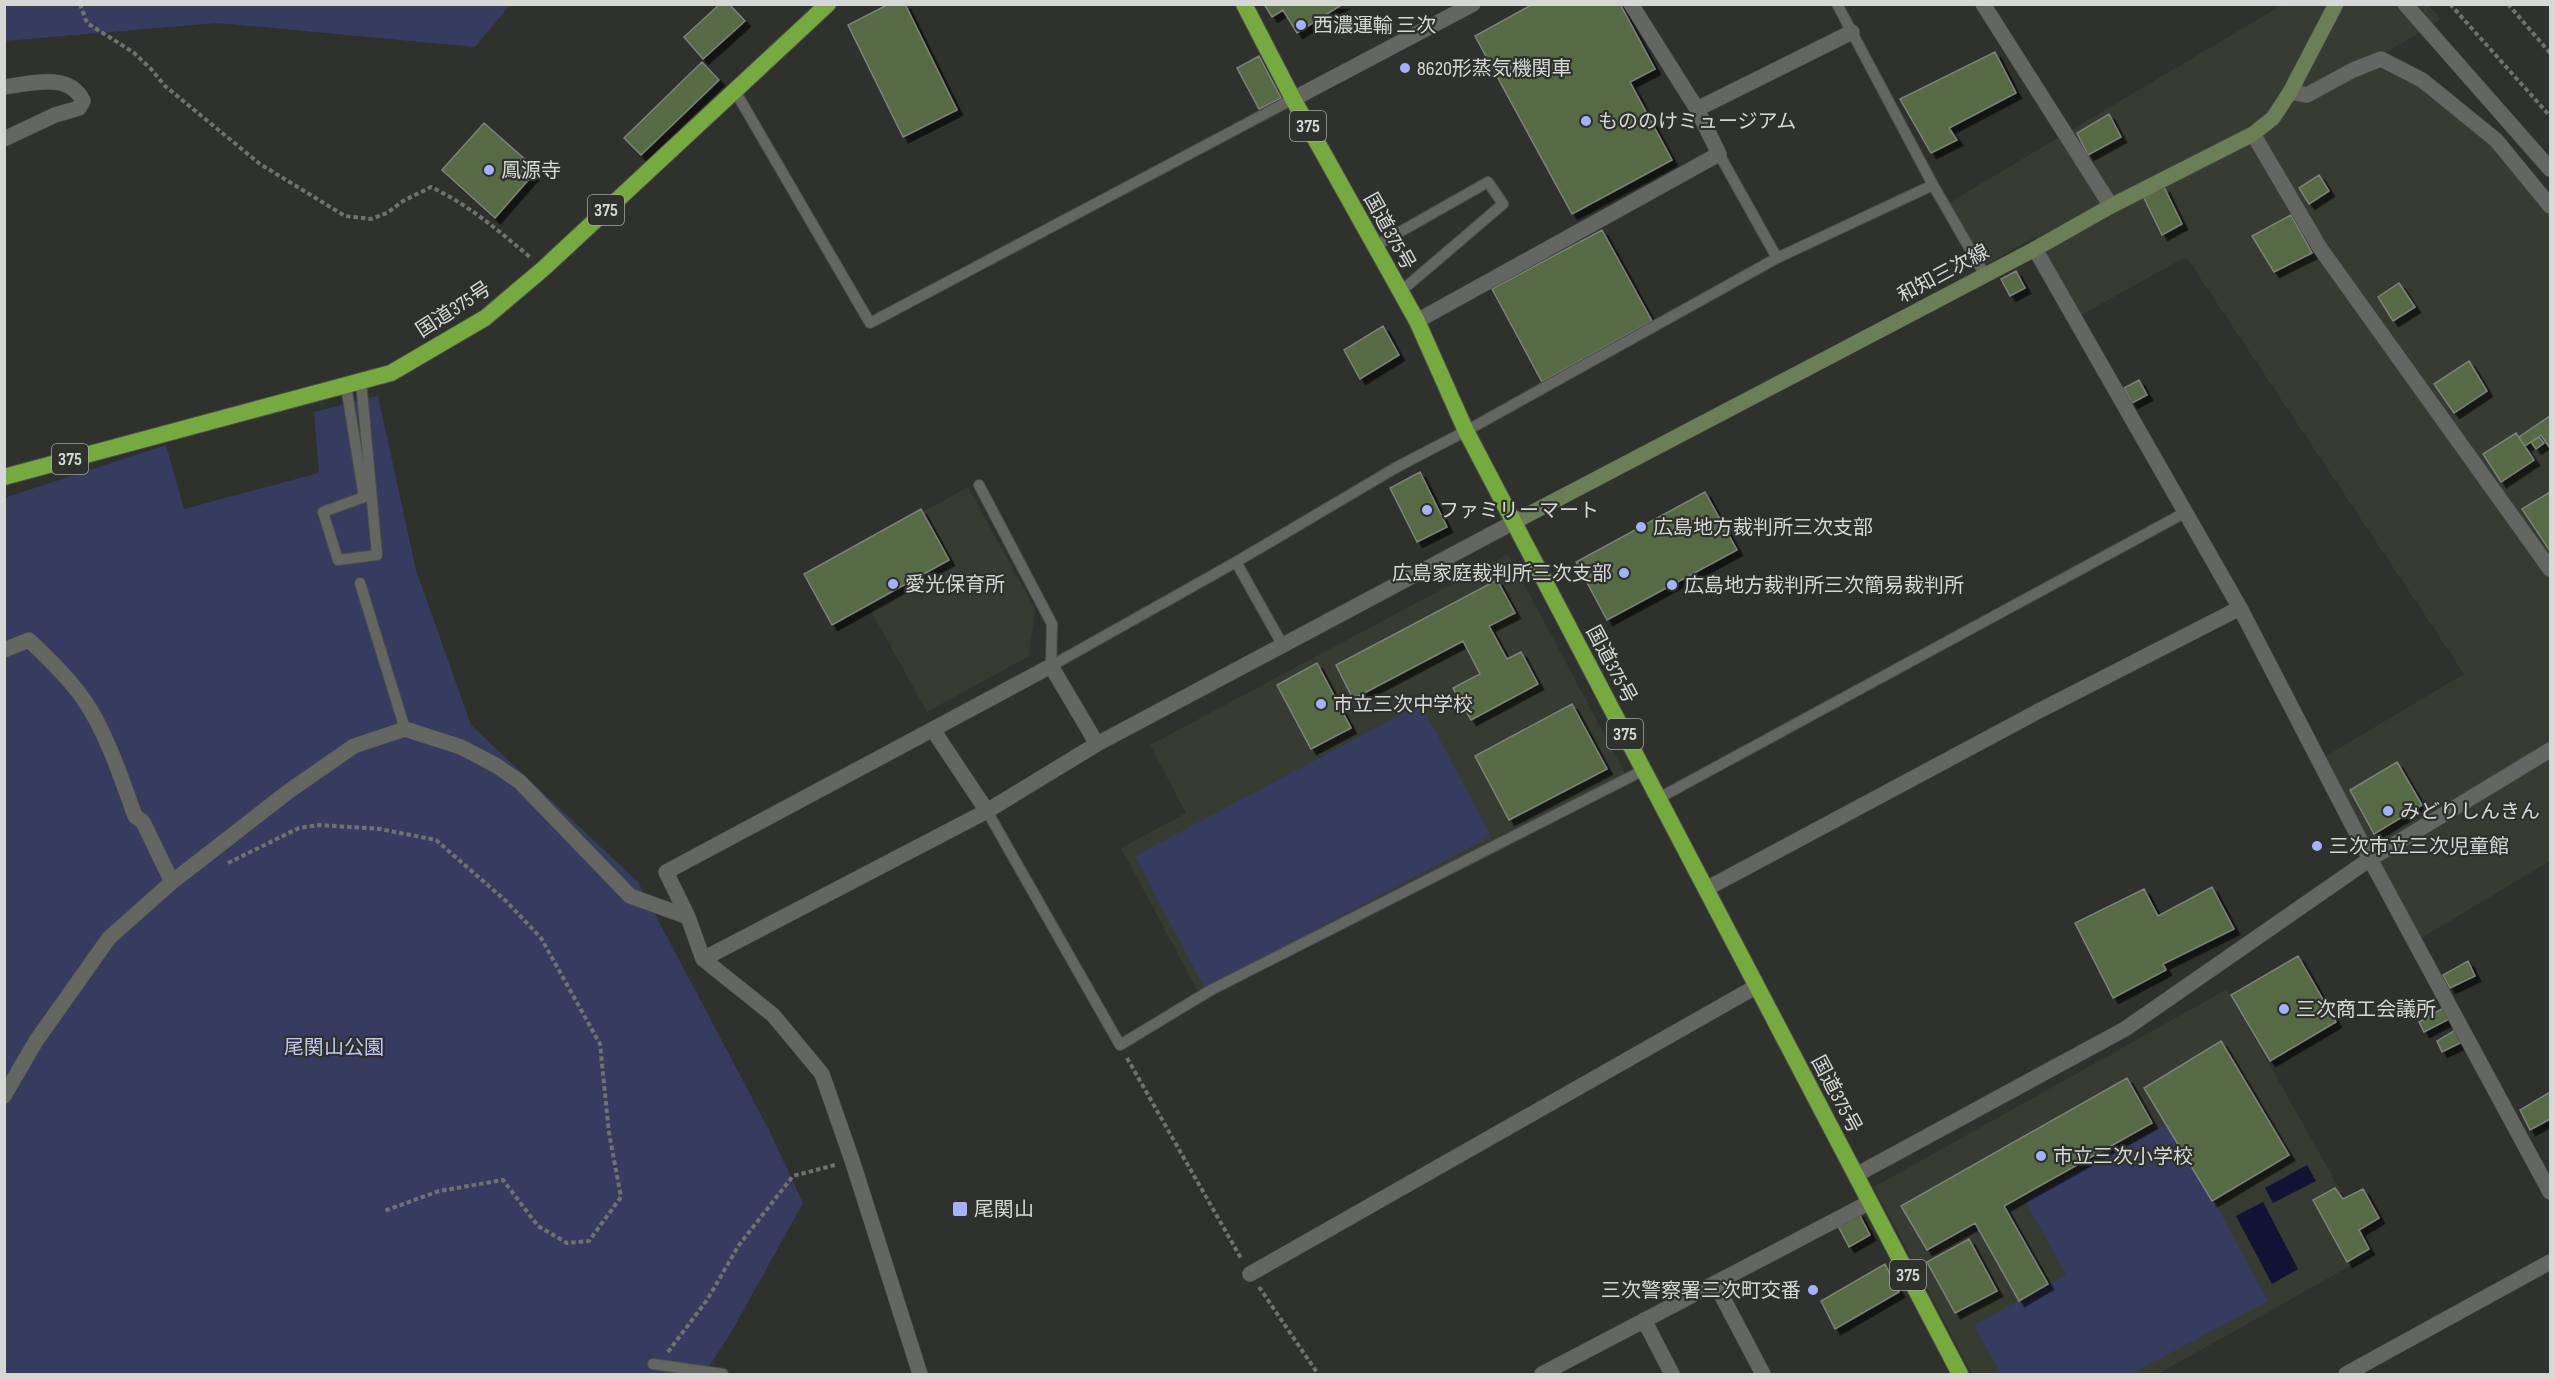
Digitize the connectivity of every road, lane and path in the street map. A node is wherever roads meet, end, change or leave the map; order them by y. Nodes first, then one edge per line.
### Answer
1 (80, 4) edge
2 (828, 4) edge
3 (1244, 4) edge
4 (1473, 4) edge
5 (1631, 4) edge
6 (1837, 4) edge
7 (1983, 4) edge
8 (2336, 4) edge
9 (2405, 4) edge
10 (2450, 4) edge
11 (2508, 4) edge
12 (1852, 32) junction
13 (2550, 52) edge
14 (5, 87) edge
15 (735, 91) junction
16 (2290, 92) junction
17 (1293, 99) junction
18 (1697, 109) junction
19 (2550, 116) edge
20 (2253, 134) junction
21 (4, 139) edge
22 (1719, 154) junction
23 (2550, 170) edge
24 (1933, 185) junction
25 (2111, 206) junction
26 (2550, 206) edge
27 (1375, 246) junction
28 (2035, 249) junction
29 (1777, 258) junction
30 (543, 269) junction
31 (1985, 275) junction
32 (1400, 292) junction
33 (1417, 321) junction
34 (353, 383) junction
35 (1467, 431) junction
36 (4, 477) edge
37 (979, 485) dead end
38 (2186, 512) junction
39 (1514, 522) junction
40 (1236, 562) junction
41 (2550, 569) edge
42 (360, 583) dead end
43 (2240, 608) junction
44 (1282, 644) junction
45 (4, 650) edge
46 (1051, 666) junction
47 (405, 729) junction
48 (933, 730) junction
49 (1097, 744) junction
50 (2550, 750) edge
51 (1644, 770) junction
52 (1659, 798) junction
53 (987, 812) junction
54 (2370, 860) junction
55 (226, 864) dead end
56 (172, 882) junction
57 (1706, 889) junction
58 (688, 917) junction
59 (703, 959) junction
60 (1756, 986) junction
61 (1119, 1045) junction
62 (4, 1096) edge
63 (852, 1160) junction
64 (1856, 1175) junction
65 (2550, 1192) edge
66 (1870, 1202) junction
67 (384, 1211) dead end
68 (2550, 1262) edge
69 (1250, 1274) junction
70 (1715, 1283) junction
71 (1644, 1320) junction
72 (665, 1356) dead end
73 (653, 1364) dead end
74 (723, 1374) edge
75 (920, 1374) edge
76 (1318, 1374) edge
77 (1542, 1374) edge
78 (1672, 1374) edge
79 (1763, 1374) edge
80 (1960, 1374) edge
81 (2346, 1374) edge

1 - 30 path
2 - 15 highway, 国道375号 / 375
3 - 17 highway, 国道375号 / 375
4 - 17 street
5 - 18 street
6 - 12 lane
7 - 25 street
8 - 16 main road, 和知三次線
9 - 23 street
10 - 19 path
11 - 13 path
12 - 18 street
12 - 24 lane
14 - 21 street
15 - 17 lane
15 - 30 highway, 国道375号 / 375
16 - 20 main road, 和知三次線
16 - 26 street
17 - 27 highway, 国道375号 / 375
18 - 22 street
20 - 25 main road, 和知三次線
20 - 41 street
22 - 29 lane
22 - 33 street
24 - 29 lane
24 - 31 lane
25 - 28 main road, 和知三次線
27 - 32 highway, 国道375号 / 375
27 - 32 lane
28 - 31 main road, 和知三次線
28 - 38 street
29 - 35 lane
30 - 34 highway, 国道375号 / 375
31 - 39 main road, 和知三次線
32 - 33 highway, 国道375号 / 375
33 - 35 highway, 国道375号 / 375
34 - 34 lane
34 - 36 highway, 国道375号 / 375
35 - 39 highway, 国道375号 / 375
35 - 40 lane
37 - 46 lane
38 - 43 street
38 - 52 lane
39 - 44 street
39 - 51 highway, 国道375号 / 375
40 - 44 lane
40 - 46 lane
42 - 47 lane
43 - 54 street
43 - 57 street
44 - 49 street
45 - 56 street
46 - 48 street
46 - 49 street
47 - 56 street
47 - 58 street
48 - 53 street
48 - 58 street
49 - 53 street
50 - 54 street
51 - 52 highway, 国道375号 / 375
51 - 61 lane
52 - 57 highway, 国道375号 / 375
53 - 59 street
53 - 61 lane
54 - 64 street
54 - 65 street
55 - 67 path
56 - 62 street
57 - 60 highway, 国道375号 / 375
58 - 59 street
59 - 63 street
60 - 64 highway, 国道375号 / 375
60 - 69 street
61 - 69 path
63 - 72 path
63 - 75 street
64 - 66 highway, 国道375号 / 375
66 - 70 street
66 - 80 highway, 国道375号 / 375
68 - 81 street
69 - 76 path
70 - 71 street
70 - 79 street
71 - 77 street
71 - 78 street
73 - 74 lane

